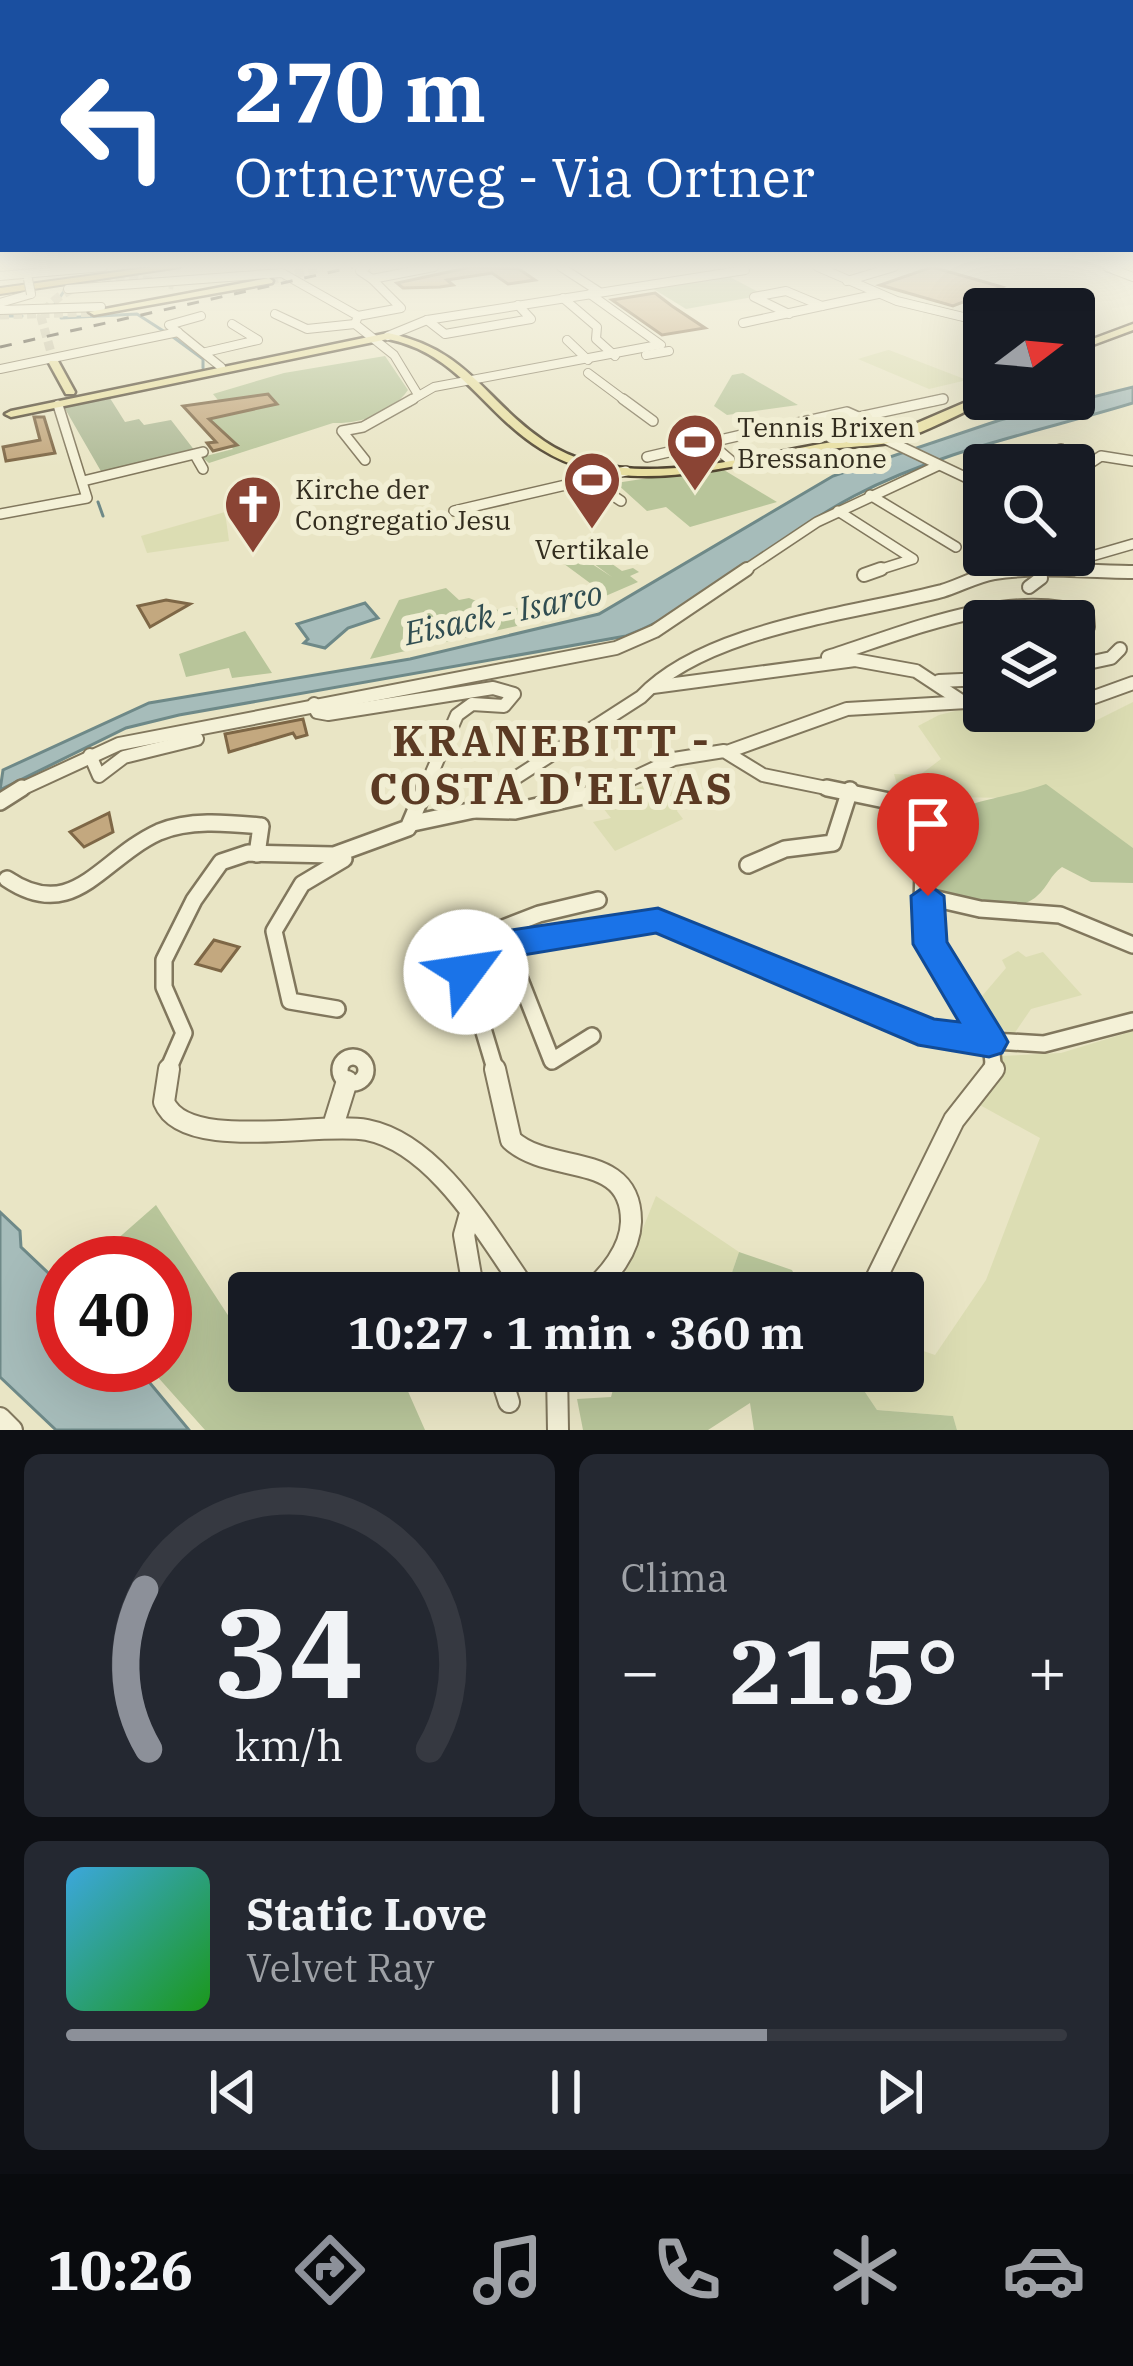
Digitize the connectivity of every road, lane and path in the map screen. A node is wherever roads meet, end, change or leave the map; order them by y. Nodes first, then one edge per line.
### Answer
1 (169, 334) edge
2 (173, 334) edge
3 (248, 334) edge
4 (376, 334) edge
5 (385, 334) edge
6 (596, 334) edge
7 (644, 334) edge
8 (379, 336) junction
9 (567, 340) dead end
10 (658, 345) junction
11 (206, 352) junction
12 (611, 354) junction
13 (54, 363) tunnel mouth
14 (583, 366) junction
15 (221, 367) junction
16 (0, 369) edge
17 (494, 379) junction
18 (471, 382) junction
19 (417, 393) junction
20 (484, 394) junction
21 (66, 399) junction
22 (943, 399) dead end
23 (963, 406) edge
24 (6, 415) edge
25 (653, 422) dead end
26 (362, 431) junction
27 (885, 433) junction
28 (709, 442) junction
29 (356, 446) junction
30 (647, 458) dead end
31 (365, 460) dead end
32 (730, 460) junction
33 (1095, 460) edge
34 (1133, 461) edge
35 (936, 463) junction
36 (203, 469) dead end
37 (626, 471) junction
38 (963, 476) edge
39 (83, 481) junction
40 (591, 482) junction
41 (870, 495) junction
42 (621, 501) dead end
43 (838, 511) junction
44 (454, 512) dead end
45 (0, 514) edge
46 (1133, 544) edge
47 (956, 547) dead end
48 (1095, 555) edge
49 (1133, 572) edge
50 (864, 575) dead end
51 (1095, 575) edge
52 (982, 576) edge
53 (1041, 576) edge
54 (1029, 587) dead end
55 (963, 617) edge
56 (1120, 650) dead end
57 (1095, 662) edge
58 (810, 664) junction
59 (963, 680) edge
60 (938, 681) junction
61 (1133, 683) edge
62 (653, 687) junction
63 (1095, 697) edge
64 (963, 702) joint
65 (314, 704) junction
66 (197, 739) dead end
67 (727, 752) junction
68 (90, 755) junction
69 (850, 790) junction
70 (0, 802) edge
71 (474, 810) junction
72 (413, 823) junction
73 (378, 840) junction
74 (257, 854) junction
75 (748, 865) dead end
76 (7, 879) dead end
77 (928, 896) junction
78 (598, 900) dead end
79 (506, 944) junction
80 (1133, 946) edge
81 (472, 957) junction
82 (337, 1009) dead end
83 (1133, 1021) edge
84 (592, 1036) dead end
85 (989, 1042) junction
86 (347, 1081) dead end
87 (333, 1126) junction
88 (469, 1216) junction
89 (470, 1272) edge
90 (512, 1272) edge
91 (606, 1272) edge
92 (878, 1272) edge
93 (506, 1392) edge
94 (557, 1392) edge
95 (509, 1402) dead end
96 (0, 1418) edge
97 (12, 1430) edge
98 (558, 1430) edge

1 - 16 street
2 - 11 street
3 - 11 street
4 - 8 street
5 - 8 street
6 - 12 street
7 - 10 street
8 - 15 main road
8 - 18 main road
8 - 19 street
9 - 14 street
10 - 12 street
10 - 12 street
11 - 15 street
12 - 14 street
13 - 21 main road
14 - 17 street
14 - 25 street
15 - 21 main road
17 - 18 street
17 - 20 street
18 - 19 street
18 - 20 main road
19 - 26 street
20 - 37 main road
21 - 24 main road
21 - 39 street
22 - 27 street
23 - 27 main road
26 - 29 street
26 - 29 street
27 - 28 street
27 - 32 main road
27 - 35 street
28 - 30 street
28 - 32 street
29 - 31 street
32 - 37 main road
33 - 34 street
35 - 38 street
35 - 41 street
36 - 39 street
37 - 40 street
39 - 45 street
40 - 42 street
40 - 44 street
41 - 43 street
41 - 47 street
43 - 50 street
43 - 65 street
46 - 48 street
49 - 51 street
52 - 62 street
53 - 54 street
55 - 58 street
56 - 57 street
58 - 60 street
58 - 62 street
59 - 60 street
60 - 64 street
61 - 63 street
62 - 71 street
64 - 67 street
65 - 68 street
65 - 72 street
66 - 68 street
67 - 69 street
67 - 71 street
68 - 70 street
69 - 75 street
69 - 77 street
71 - 72 street
72 - 73 street
73 - 74 street
73 - 82 street
74 - 76 street
74 - 87 street
77 - 80 street
77 - 85 street
78 - 81 street
79 - 81 street
79 - 84 street
79 - 85 street
81 - 91 street
83 - 85 street
85 - 92 street
86 - 87 street
87 - 88 street
88 - 89 street
88 - 90 street
93 - 95 street
94 - 98 street
96 - 97 street

